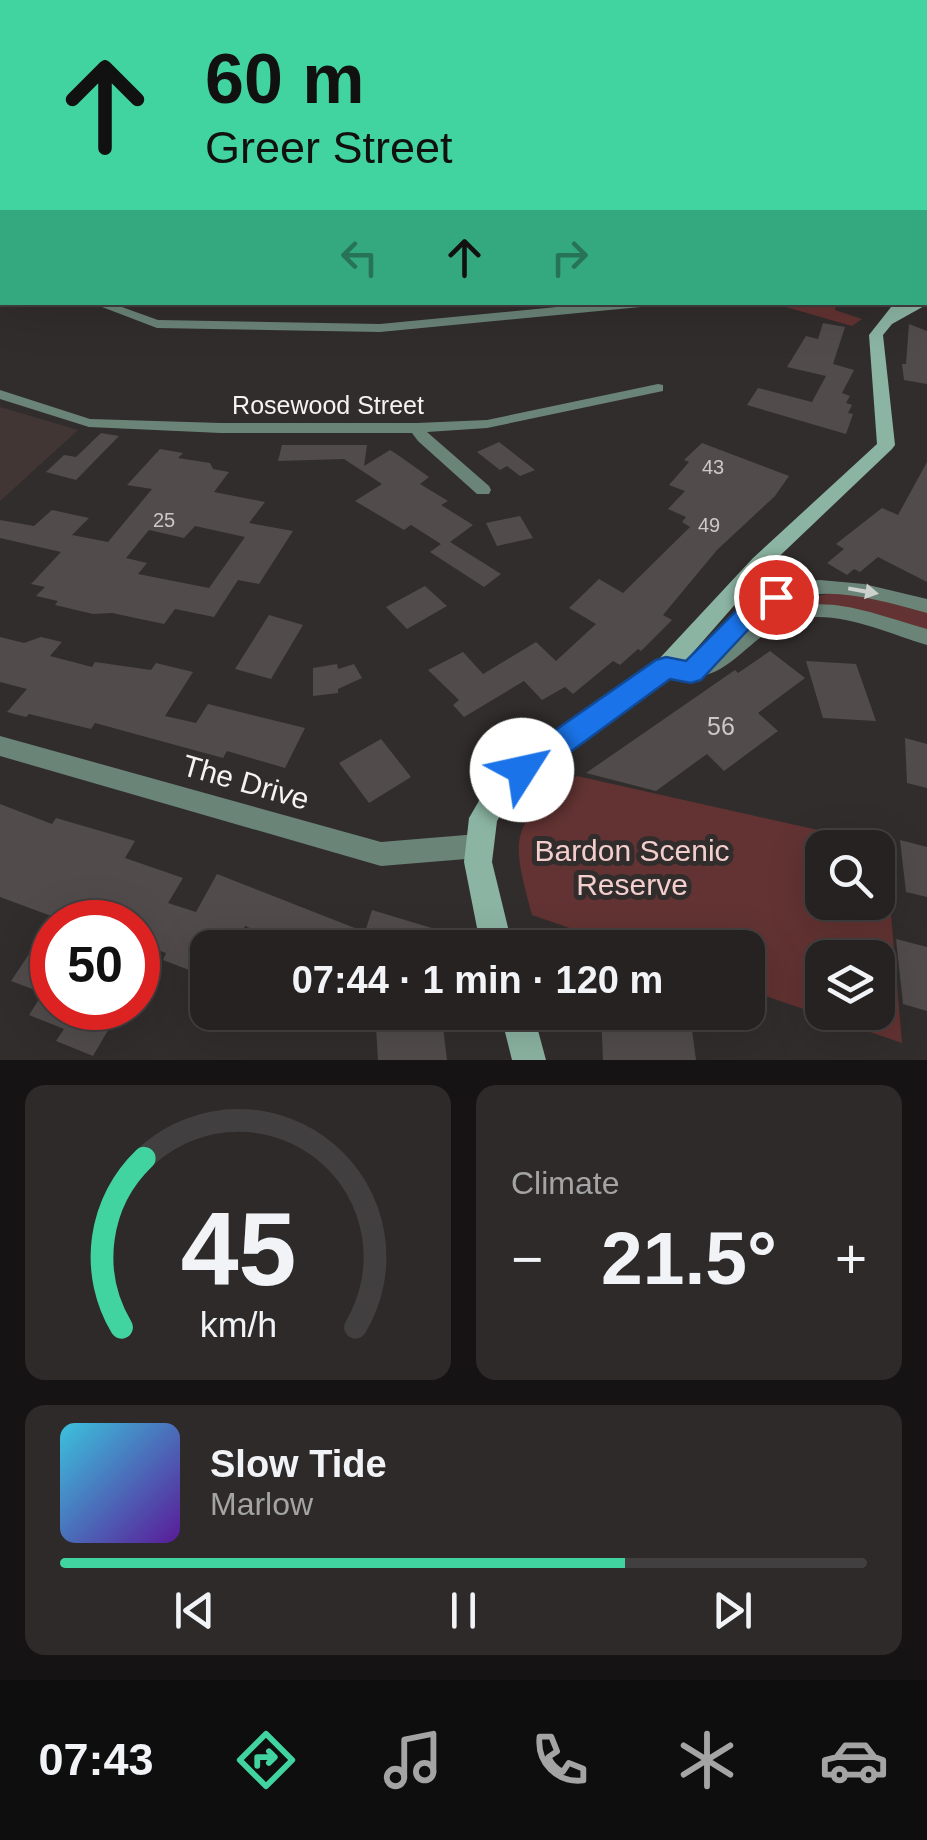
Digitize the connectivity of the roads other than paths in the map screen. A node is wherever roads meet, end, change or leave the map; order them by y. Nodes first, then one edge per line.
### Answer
1 (104, 305) edge
2 (540, 305) edge
3 (620, 305) edge
4 (893, 310) edge
5 (128, 313) junction
6 (658, 388) dead end
7 (0, 394) edge
8 (417, 428) junction
9 (482, 490) dead end
10 (927, 606) edge
11 (927, 637) edge
12 (666, 667) junction
13 (691, 672) junction
14 (0, 746) edge
15 (478, 846) junction
16 (493, 930) edge
17 (521, 1030) edge
18 (529, 1060) edge

1 - 5 street
2 - 5 street
3 - 5 street
4 - 12 main road
6 - 8 street, Rosewood Street
7 - 8 street, Rosewood Street
8 - 9 street
13 -> 10 street
11 - 13 street
12 - 13 street
12 - 15 main road
14 - 15 street, The Drive
15 - 16 main road
17 - 18 main road

